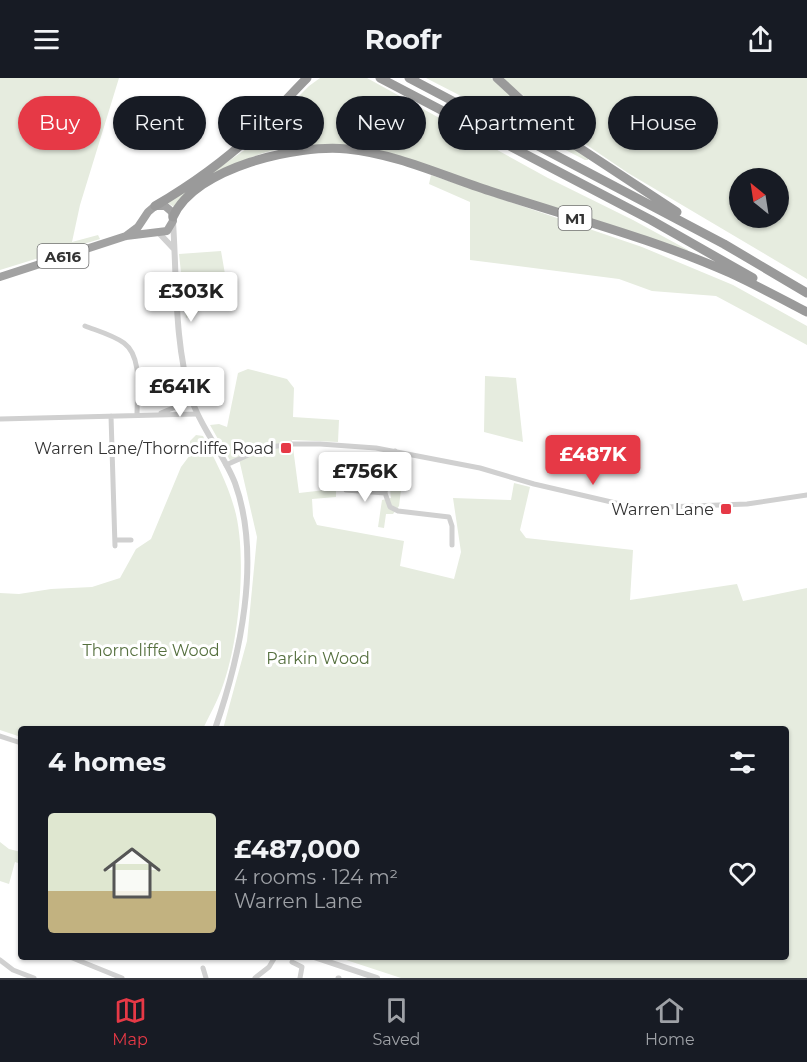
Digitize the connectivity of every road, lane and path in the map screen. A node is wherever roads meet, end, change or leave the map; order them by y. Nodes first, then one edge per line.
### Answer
1 (306, 78) edge
2 (380, 78) edge
3 (409, 78) edge
4 (497, 78) edge
5 (155, 206) junction
6 (147, 217) junction
7 (173, 219) junction
8 (158, 232) junction
9 (126, 236) junction
10 (724, 244) junction
11 (174, 250) junction
12 (0, 277) edge
13 (807, 293) edge
14 (807, 311) edge
15 (85, 326) dead end
16 (191, 398) junction
17 (137, 414) junction
18 (157, 414) junction
19 (197, 414) junction
20 (111, 416) junction
21 (0, 419) edge
22 (395, 451) junction
23 (226, 465) junction
24 (346, 490) dead end
25 (385, 493) junction
26 (807, 495) edge
27 (131, 540) dead end
28 (452, 545) dead end
29 (216, 726) edge
30 (0, 736) edge
31 (18, 742) edge
32 (0, 960) edge
33 (77, 960) edge
34 (273, 960) edge
35 (323, 960) edge
36 (292, 962) dead end
37 (203, 968) dead end
38 (34, 978) edge
39 (122, 978) edge
40 (206, 978) edge
41 (255, 978) edge
42 (300, 978) edge
43 (377, 978) edge

1 - 5 highway
2 - 14 highway, M1
3 - 10 highway
4 - 10 highway
5 - 6 highway, A616
5 - 7 highway
6 - 8 highway
6 - 9 highway, A616
7 - 8 highway, A616
7 - 11 street
7 - 14 highway, M1
8 - 9 highway, A616
8 - 11 street
9 - 12 highway, A616
10 - 13 highway
11 - 16 street
15 - 17 street
16 - 18 street
16 - 19 street
17 - 18 street
17 - 20 street
18 - 19 street
19 - 23 street
20 - 21 street
20 - 27 street
22 - 23 street
22 - 25 street
22 - 26 street
23 - 29 street
24 - 25 street
25 - 28 street
30 - 31 street
32 - 38 street
33 - 39 street
34 - 41 street
35 - 43 street
36 - 42 street
37 - 40 street

